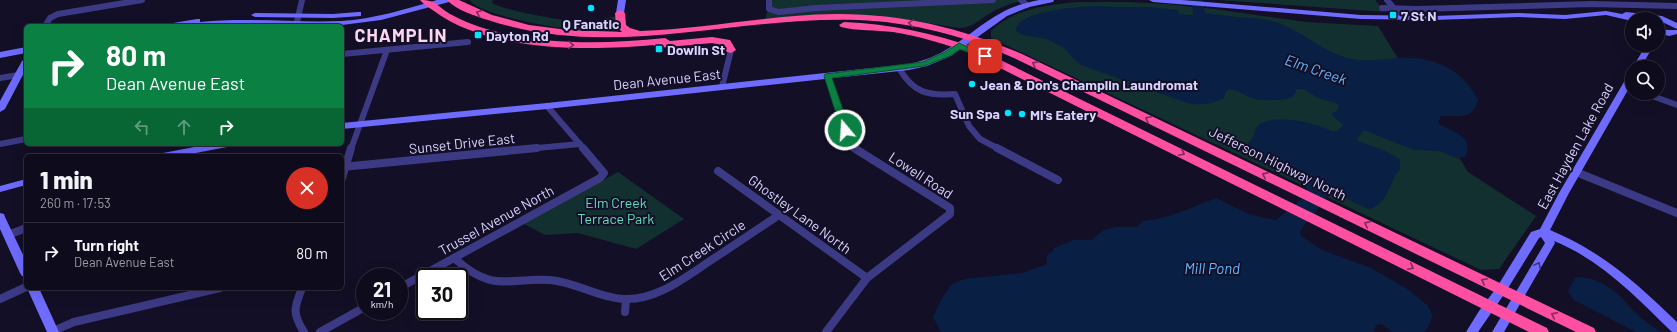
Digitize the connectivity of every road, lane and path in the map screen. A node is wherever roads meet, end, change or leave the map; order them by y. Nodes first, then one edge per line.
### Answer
1 (142, 0) edge
2 (302, 0) edge
3 (418, 0) edge
4 (446, 0) edge
5 (452, 0) edge
6 (622, 0) edge
7 (769, 0) edge
8 (993, 0) edge
9 (1050, 0) edge
10 (1153, 0) edge
11 (1387, 0) edge
12 (428, 2) edge
13 (1024, 2) edge
14 (1677, 6) edge
15 (1382, 8) dead end
16 (1395, 9) junction
17 (620, 12) joint
18 (1625, 13) edge
19 (1535, 15) junction
20 (1625, 17) edge
21 (1402, 18) junction
22 (1677, 18) edge
23 (1665, 19) edge
24 (297, 21) edge
25 (1665, 21) edge
26 (46, 24) edge
27 (181, 24) edge
28 (210, 24) edge
29 (1677, 27) edge
30 (713, 28) junction
31 (971, 37) junction
32 (468, 42) dead end
33 (631, 45) junction
34 (959, 46) junction
35 (24, 50) edge
36 (387, 50) junction
37 (731, 50) joint
38 (344, 54) edge
39 (0, 55) edge
40 (24, 64) edge
41 (899, 68) junction
42 (18, 75) junction
43 (828, 76) junction
44 (0, 78) edge
45 (722, 87) junction
46 (1625, 93) edge
47 (1663, 100) edge
48 (1677, 105) edge
49 (547, 106) junction
50 (0, 109) edge
51 (359, 124) junction
52 (344, 126) edge
53 (24, 139) edge
54 (0, 144) edge
55 (580, 144) junction
56 (216, 146) edge
57 (174, 154) edge
58 (344, 167) edge
59 (718, 171) dead end
60 (1576, 172) junction
61 (1058, 180) dead end
62 (24, 183) edge
63 (0, 189) edge
64 (1676, 211) edge
65 (779, 215) junction
66 (0, 217) edge
67 (24, 229) edge
68 (1544, 232) junction
69 (8, 235) junction
70 (454, 258) junction
71 (24, 269) edge
72 (867, 278) junction
73 (408, 283) edge
74 (24, 288) edge
75 (34, 290) edge
76 (211, 290) edge
77 (301, 290) edge
78 (1495, 297) junction
79 (0, 298) edge
80 (626, 300) junction
81 (1514, 306) junction
82 (356, 312) edge
83 (625, 312) dead end
84 (1677, 329) edge
85 (53, 331) edge
86 (304, 332) edge
87 (320, 332) edge
88 (826, 332) edge
89 (1472, 332) edge
90 (1498, 332) edge
91 (1542, 332) edge
92 (1589, 332) edge

1 - 26 street
2 - 24 street
3 - 24 street
4 - 12 street
30 -> 5 highway
6 - 17 street
7 - 8 street
9 - 13 street, Dean Avenue East
10 - 21 street
11 - 16 street
12 - 24 street
12 -> 33 highway
13 - 31 street, Dean Avenue East
14 - 16 street
15 - 16 street
16 - 21 street
17 - 30 highway
18 - 19 street
19 - 20 street
19 - 21 street
22 - 23 street
24 - 27 street
24 - 28 street
25 - 29 street
31 -> 30 highway, Jefferson Highway North
31 - 34 street, Dean Avenue East
78 -> 31 highway, Jefferson Highway North
32 - 36 street
33 - 34 highway, Jefferson Highway North
33 - 37 highway
34 - 41 street, Dean Avenue East
34 -> 78 highway, Jefferson Highway North
35 - 39 street
36 - 38 street
36 - 51 street
37 - 45 street
40 - 42 street
41 - 43 street, Dean Avenue East
41 - 61 street
42 - 44 street
42 - 50 street
43 - 45 street, Dean Avenue East
43 - 72 street, Lowell Road
45 - 49 street, Dean Avenue East
46 - 60 street, East Hayden Lake Road
47 - 48 street
49 - 51 street, Dean Avenue East
49 - 55 street
51 - 52 street, Dean Avenue East
51 - 58 street
53 - 54 street
55 - 58 street, Sunset Drive East
55 - 70 street, Trussel Avenue North
56 - 57 street
59 - 65 street, Ghostley Lane North
60 - 64 street
60 - 68 street, East Hayden Lake Road
62 - 63 street
65 - 72 street, Ghostley Lane North
65 - 80 street, Elm Creek Circle
66 - 69 street
67 - 69 street
68 - 78 street, East Hayden Lake Road
81 -> 68 street, East Hayden Lake Road
68 - 84 street
69 - 71 street
70 - 73 street, Trussel Avenue North
70 - 80 street, Elm Creek Circle
72 - 88 street, Lowell Road
74 - 79 street
75 - 85 street
76 - 85 street
77 - 86 street
78 - 81 highway, Jefferson Highway North
78 - 81 highway, Jefferson Highway North
78 - 89 street, East Hayden Lake Road
80 - 83 street
81 - 90 street, East Hayden Lake Road
81 - 91 highway, Jefferson Highway North
92 -> 81 highway, Jefferson Highway North
82 - 87 street

